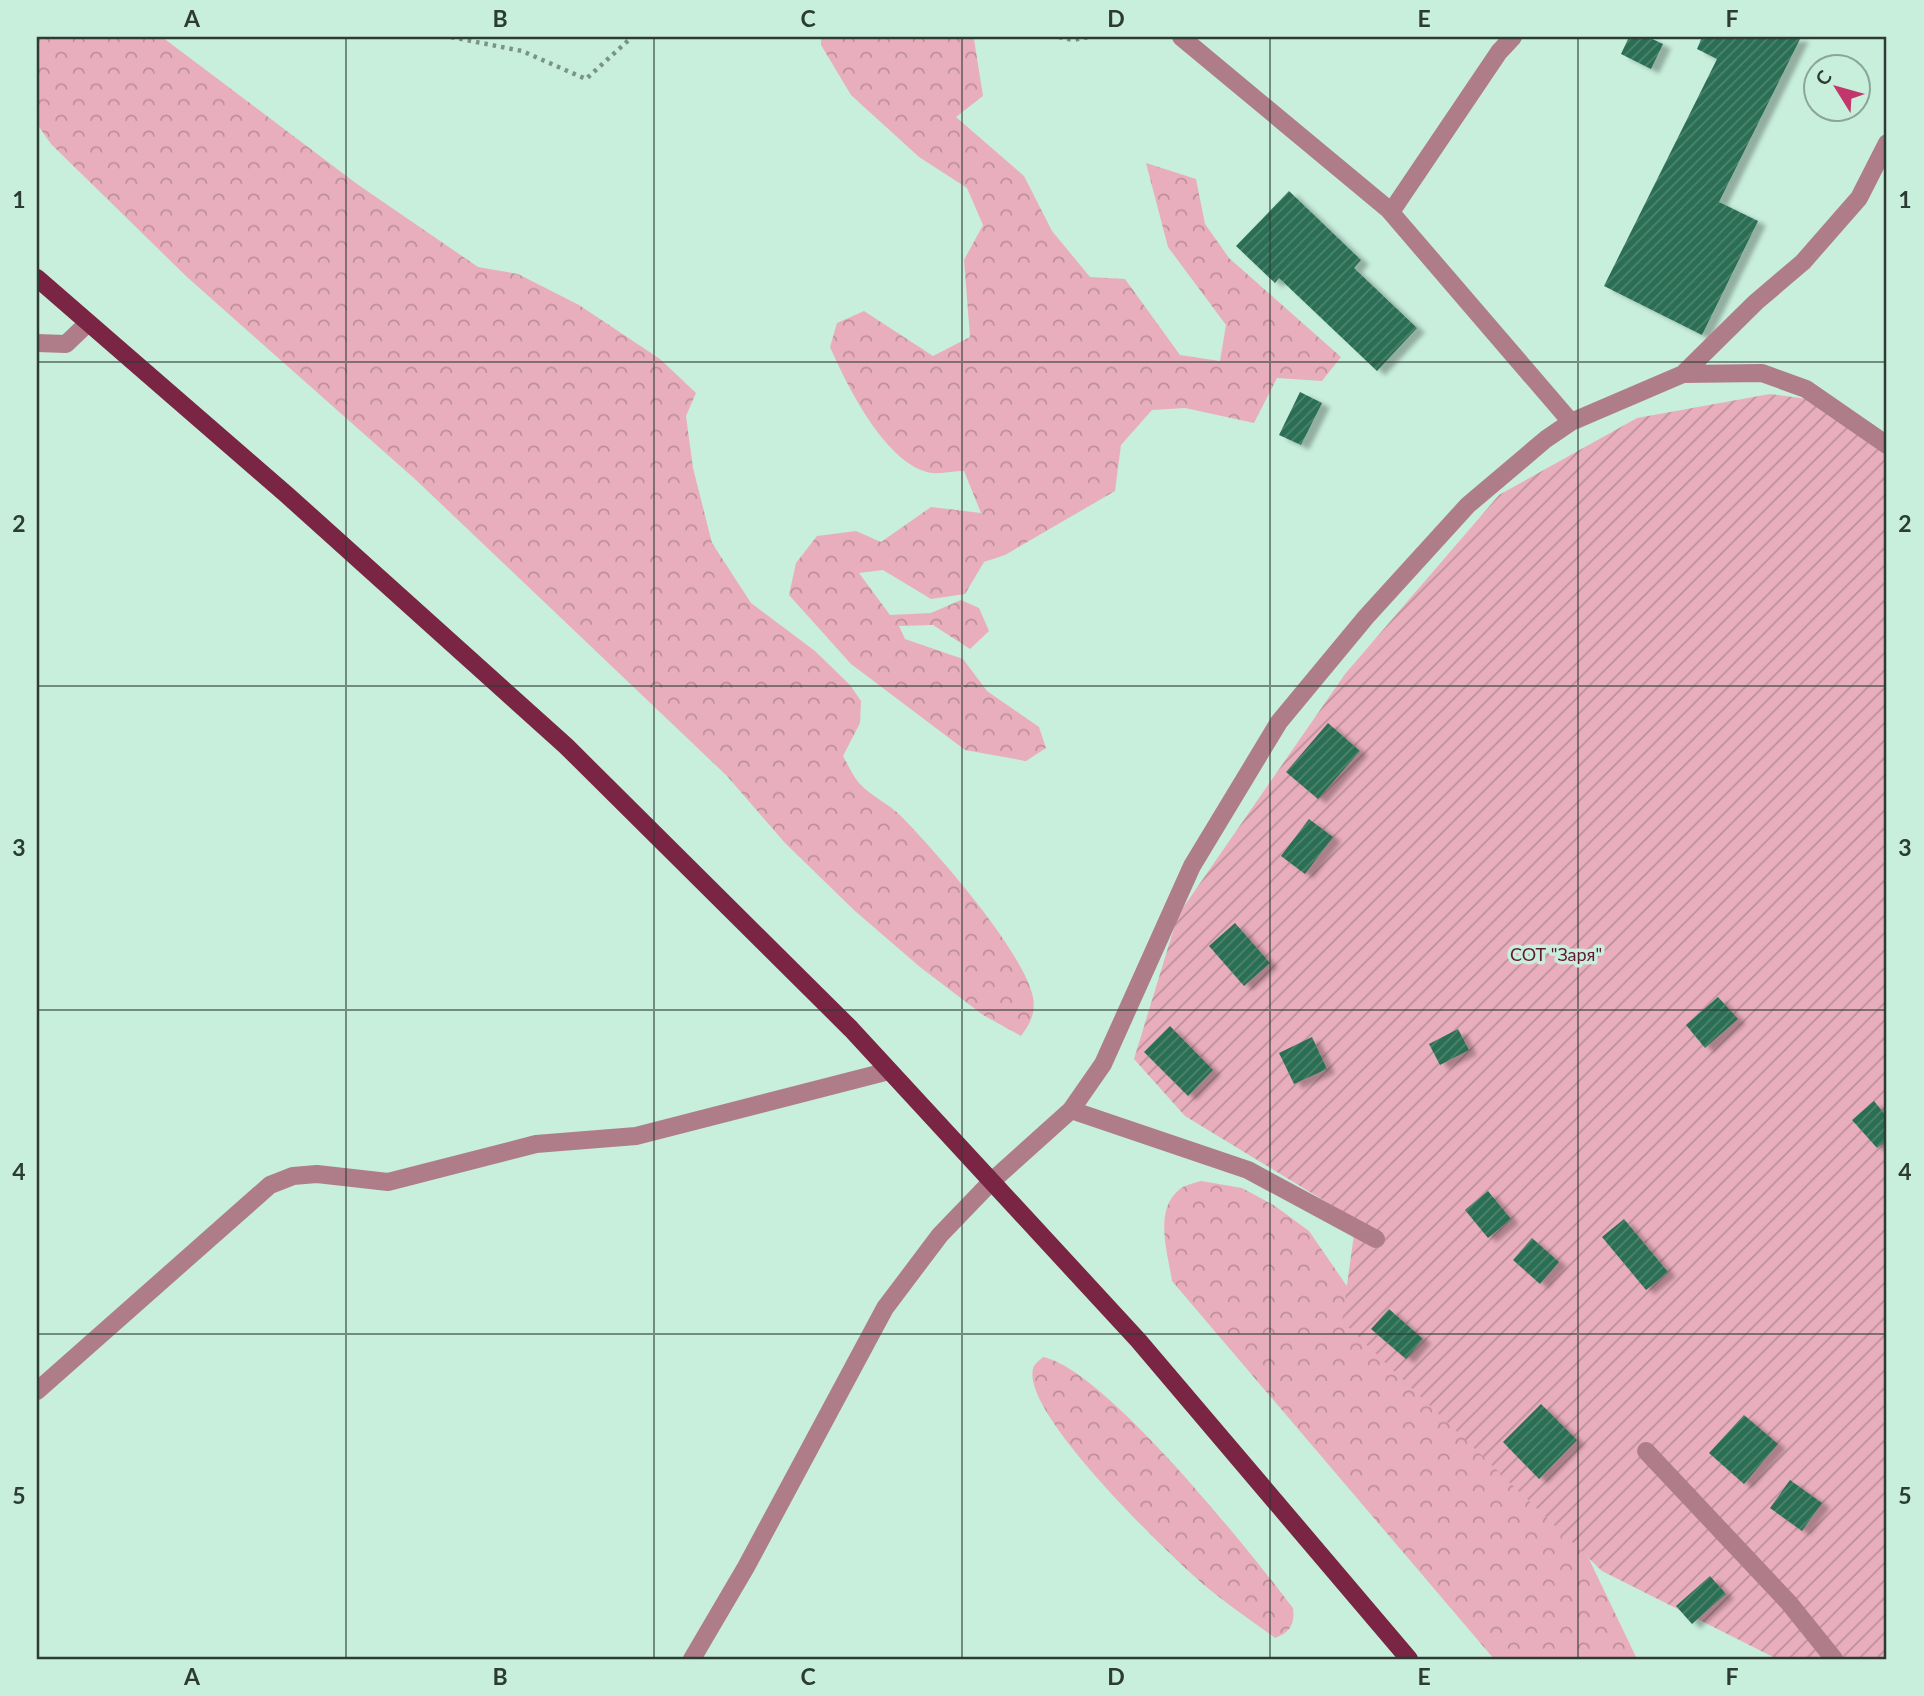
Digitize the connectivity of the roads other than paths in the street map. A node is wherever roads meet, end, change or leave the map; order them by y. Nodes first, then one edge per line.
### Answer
1 (1181, 37) edge
2 (1513, 37) edge
3 (1887, 143) edge
4 (1391, 212) junction
5 (37, 278) edge
6 (88, 323) junction
7 (37, 343) edge
8 (1683, 374) junction
9 (1571, 422) junction
10 (1887, 444) edge
11 (889, 1071) junction
12 (1071, 1110) junction
13 (992, 1181) junction
14 (1376, 1239) dead end
15 (37, 1391) edge
16 (1646, 1451) dead end
17 (692, 1659) edge
18 (1409, 1659) edge
19 (1834, 1659) edge

1 - 4 lane
2 - 4 lane
3 - 8 lane
4 - 9 lane
5 - 6 main road
6 - 7 lane
6 - 11 main road
8 - 9 lane
8 - 10 lane
9 - 12 lane
11 - 13 main road
11 - 15 lane
12 - 13 lane
12 - 14 lane
13 - 17 lane
13 - 18 main road
16 - 19 lane

